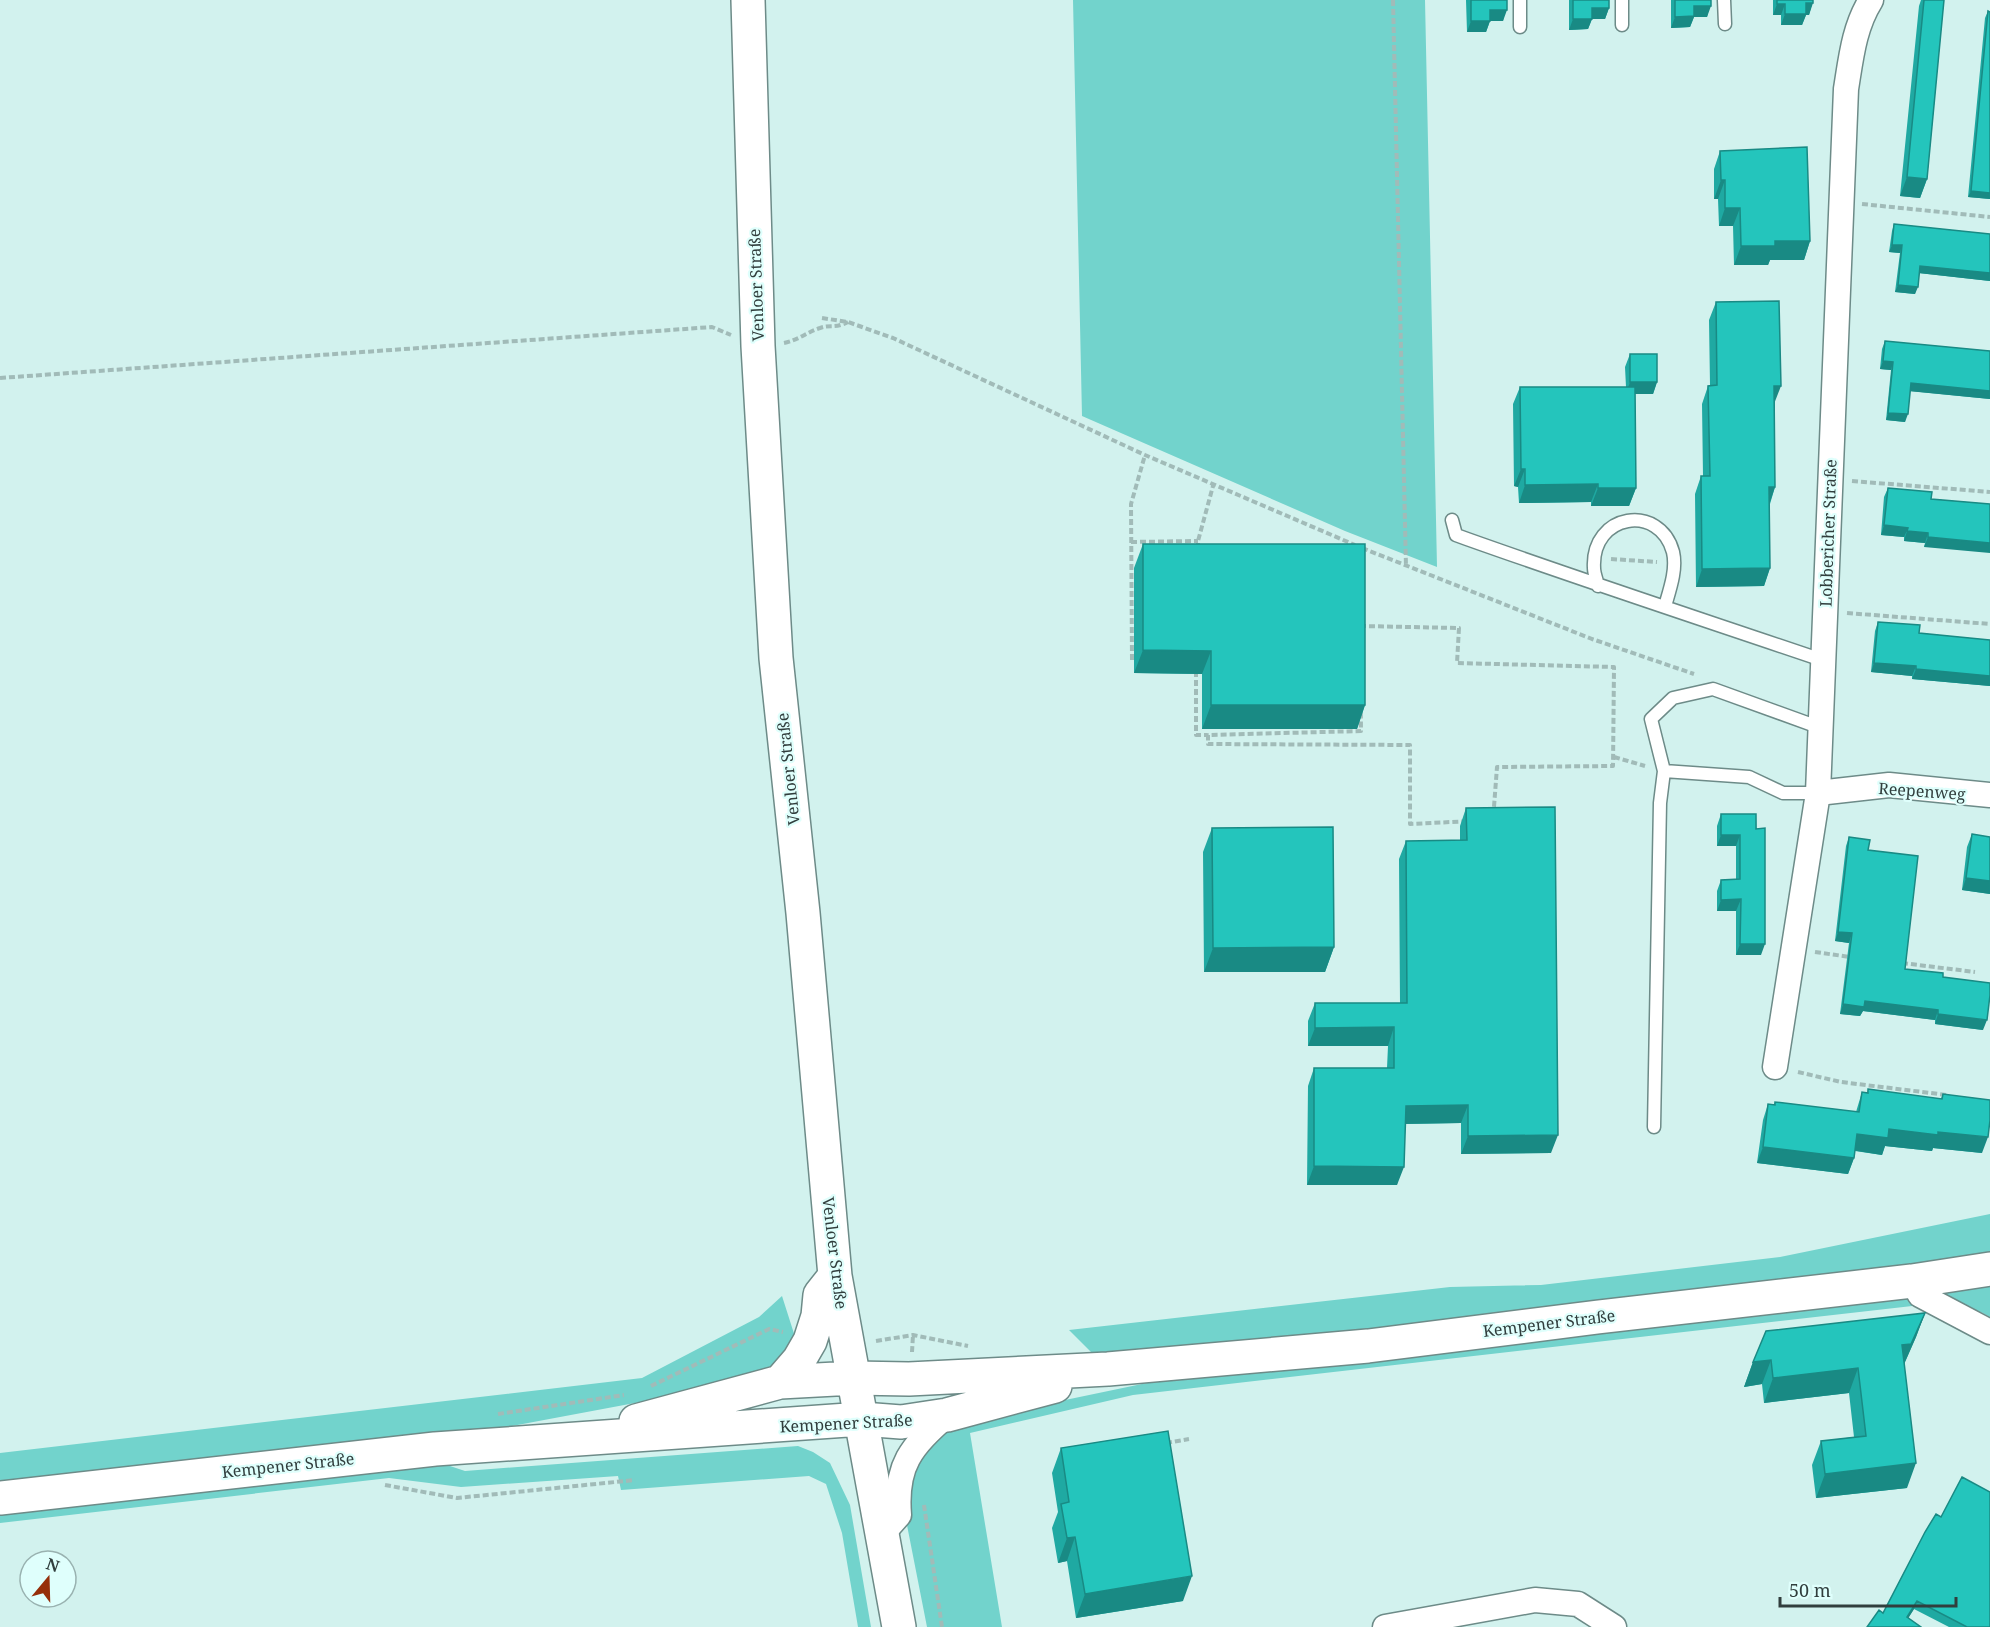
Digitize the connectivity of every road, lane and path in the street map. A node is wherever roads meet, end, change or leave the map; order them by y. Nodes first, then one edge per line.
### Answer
1 (748, 0) edge
2 (1393, 0) edge
3 (1520, 0) edge
4 (1622, 0) edge
5 (1724, 0) edge
6 (1871, 0) edge
7 (1725, 24) dead end
8 (1622, 26) dead end
9 (1520, 27) dead end
10 (1842, 202) junction
11 (1990, 217) edge
12 (822, 318) dead end
13 (712, 327) dead end
14 (0, 378) edge
15 (1145, 455) junction
16 (1830, 480) junction
17 (1213, 486) junction
18 (1990, 492) edge
19 (1452, 520) dead end
20 (1198, 541) junction
21 (1131, 542) junction
22 (1198, 552) edge
23 (1595, 558) junction
24 (1673, 563) junction
25 (1406, 567) junction
26 (1599, 586) junction
27 (1665, 606) junction
28 (1825, 611) junction
29 (1990, 624) edge
30 (1132, 660) dead end
31 (1822, 660) junction
32 (1197, 667) edge
33 (1702, 677) dead end
34 (1821, 728) junction
35 (1208, 735) junction
36 (1614, 758) junction
37 (1664, 771) junction
38 (1818, 793) junction
39 (1990, 795) edge
40 (1794, 950) junction
41 (1856, 957) edge
42 (1899, 963) edge
43 (1975, 972) dead end
44 (1775, 1067) joint
45 (1950, 1095) edge
46 (1654, 1126) dead end
47 (1990, 1269) edge
48 (835, 1276) junction
49 (1912, 1281) junction
50 (1990, 1332) edge
51 (1108, 1370) junction
52 (854, 1378) junction
53 (780, 1382) junction
54 (947, 1415) junction
55 (862, 1419) junction
56 (578, 1439) junction
57 (1189, 1439) dead end
58 (1157, 1444) edge
59 (635, 1480) dead end
60 (376, 1486) dead end
61 (0, 1498) edge
62 (923, 1499) dead end
63 (883, 1533) junction
64 (900, 1627) edge
65 (942, 1627) edge
66 (1385, 1627) edge
67 (1614, 1627) edge

1 - 48 main road, Venloer Straße
2 - 25 path
3 - 9 lane
4 - 8 lane
5 - 7 lane
6 - 10 street, Lobbericher Straße
10 - 11 path
10 - 16 street, Lobbericher Straße
12 - 15 path
13 - 14 path
15 - 17 path
15 - 21 path
16 - 18 path
16 - 28 street, Lobbericher Straße
17 - 20 path
17 - 25 path
19 - 26 lane
20 - 21 path
20 - 22 path
21 - 30 path
23 - 24 path
23 - 24 lane
23 - 26 lane
24 - 27 lane
25 - 33 path
26 - 27 lane
27 - 31 lane
28 - 29 path
28 - 31 street, Lobbericher Straße
31 - 34 street, Lobbericher Straße
32 - 35 path
34 - 37 lane
34 - 38 street, Lobbericher Straße
35 - 36 path
35 - 36 path
36 - 37 path
37 - 38 lane
37 - 46 lane
38 - 39 street, Reepenweg
38 - 40 street, Lobbericher Straße
40 - 41 path
40 - 44 street, Lobbericher Straße
42 - 43 path
44 - 45 path
47 - 49 main road, Kempener Straße
48 - 52 main road, Venloer Straße
48 - 53 main road
49 - 50 street
49 - 51 main road, Kempener Straße
51 - 52 main road, Kempener Straße
51 - 54 main road, Kempener Straße
52 - 53 main road, Kempener Straße
52 - 55 main road, Venloer Straße
53 - 56 main road, Kempener Straße
54 - 55 main road, Kempener Straße
54 - 63 street
55 - 56 main road, Kempener Straße
55 - 63 main road, Venloer Straße
56 - 61 main road, Kempener Straße
57 - 58 path
59 - 60 path
62 - 65 path
63 - 64 main road, Venloer Straße
66 - 67 street

